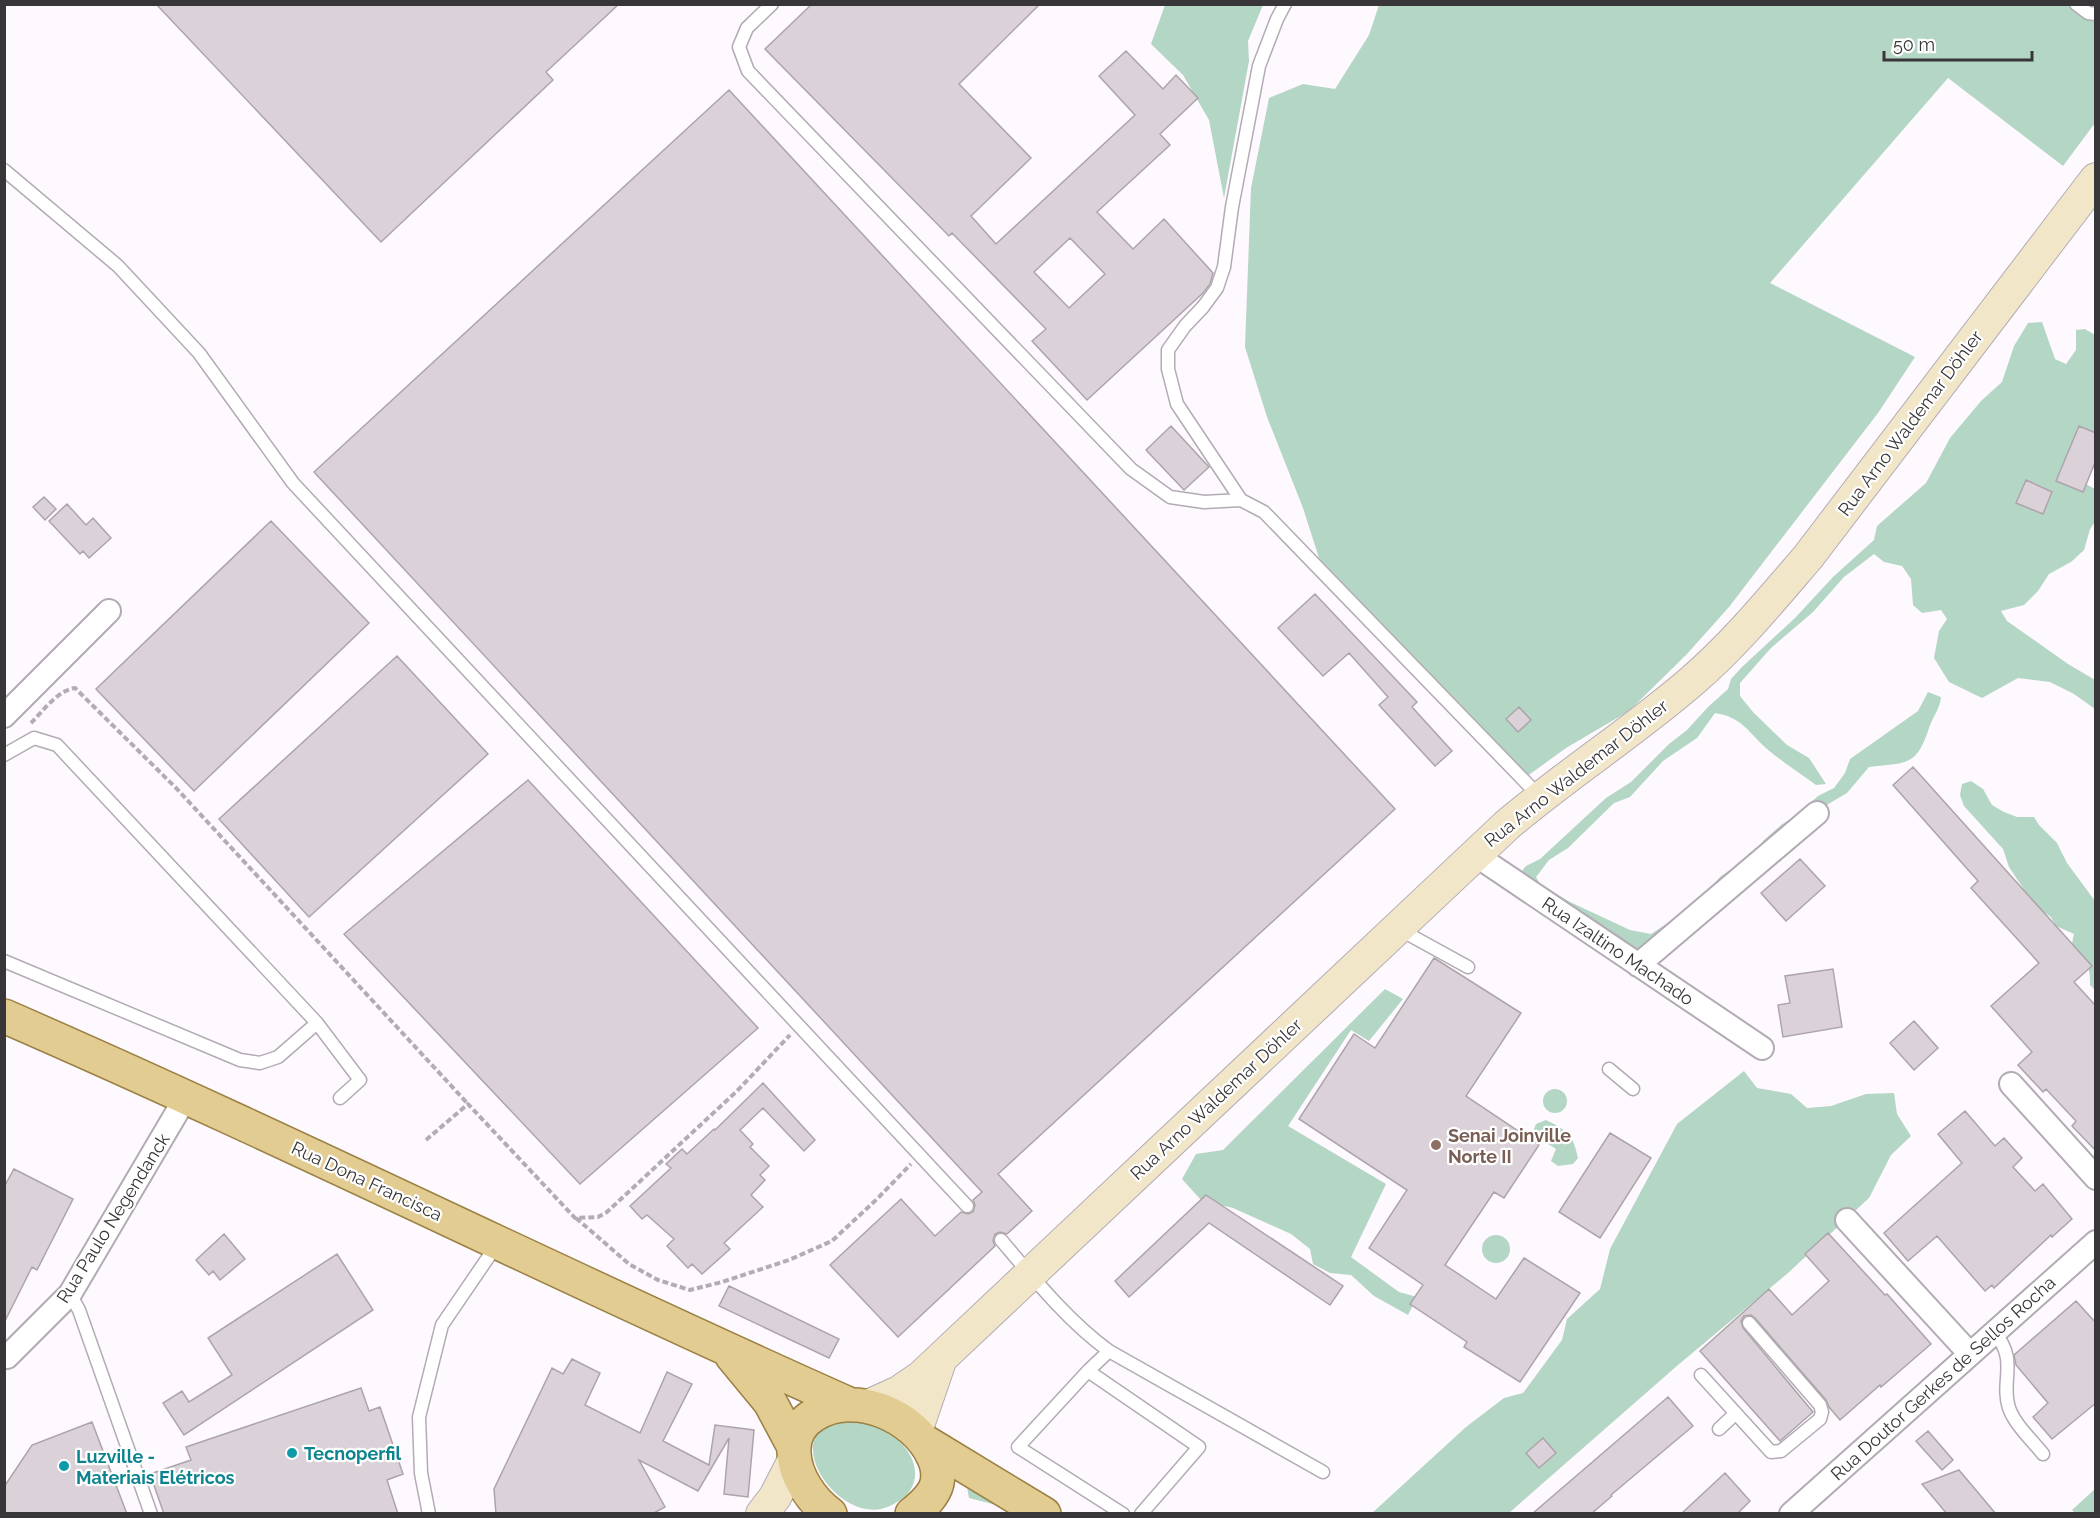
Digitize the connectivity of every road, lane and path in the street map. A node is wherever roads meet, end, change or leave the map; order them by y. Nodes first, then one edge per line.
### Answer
1 (772, 4) edge
2 (1285, 4) edge
3 (2076, 4) edge
4 (2096, 14) edge
5 (4, 170) edge
6 (2096, 180) edge
7 (1240, 500) junction
8 (109, 611) dead end
9 (4, 716) edge
10 (27, 727) dead end
11 (4, 755) edge
12 (1540, 797) junction
13 (1817, 813) dead end
14 (1473, 855) junction
15 (1396, 928) junction
16 (4, 961) edge
17 (1638, 964) junction
18 (1468, 967) dead end
19 (4, 1016) edge
20 (317, 1023) junction
21 (799, 1026) junction
22 (1762, 1048) dead end
23 (1609, 1069) dead end
24 (2011, 1084) dead end
25 (1633, 1089) dead end
26 (186, 1097) junction
27 (340, 1098) dead end
28 (468, 1104) junction
29 (426, 1140) dead end
30 (919, 1155) junction
31 (2096, 1178) edge
32 (967, 1206) dead end
33 (575, 1218) junction
34 (1847, 1220) dead end
35 (1001, 1240) dead end
36 (499, 1242) junction
37 (2096, 1242) edge
38 (1030, 1274) junction
39 (70, 1294) junction
40 (1749, 1323) dead end
41 (1994, 1332) junction
42 (727, 1350) junction
43 (1109, 1351) junction
44 (1970, 1354) junction
45 (7, 1358) dead end
46 (941, 1359) junction
47 (1088, 1371) junction
48 (1701, 1375) dead end
49 (859, 1406) junction
50 (1735, 1414) junction
51 (1719, 1429) dead end
52 (922, 1437) junction
53 (794, 1453) junction
54 (2043, 1454) dead end
55 (1323, 1472) dead end
56 (938, 1482) junction
57 (1031, 1506) edge
58 (151, 1514) edge
59 (429, 1514) edge
60 (762, 1514) edge
61 (830, 1514) edge
62 (912, 1514) edge
63 (949, 1514) edge
64 (1123, 1514) edge
65 (1141, 1514) edge
66 (1791, 1514) edge

1 - 7 lane
2 - 7 lane
3 - 4 lane
5 - 21 lane
6 - 12 main road, Rua Arno Waldemar Döhler
7 - 12 lane
8 - 9 street
10 - 28 path
11 - 20 lane
12 - 14 main road, Rua Arno Waldemar Döhler
13 - 17 street
14 - 15 main road, Rua Arno Waldemar Döhler
14 - 17 street, Rua Izaltino Machado
15 - 18 lane
15 - 38 main road, Rua Arno Waldemar Döhler
16 - 20 lane
17 - 22 street, Rua Izaltino Machado
19 - 26 main road, Rua Dona Francisca
20 - 27 lane
21 - 30 lane
21 - 33 path
23 - 25 lane
24 - 31 street
26 - 36 main road, Rua Dona Francisca
26 - 39 street, Rua Paulo Negendanck
28 - 29 path
28 - 33 path
30 - 32 lane
30 - 33 path
34 - 44 street
35 - 38 lane
36 - 42 main road, Rua Dona Francisca
36 - 59 lane
37 - 41 street, Rua Doutor Gerkes de Sellos Rocha
38 - 43 lane
38 - 46 main road, Rua Arno Waldemar Döhler
39 - 45 street, Rua Paulo Negendanck
39 - 58 lane
40 - 50 lane
41 - 44 street, Rua Doutor Gerkes de Sellos Rocha
41 - 54 lane
42 - 49 main road, Rua Dona Francisca
42 - 53 main road, Rua Dona Francisca
43 - 47 lane
43 - 55 lane
44 - 66 street, Rua Doutor Gerkes de Sellos Rocha
46 - 49 main road, Rua Arno Waldemar Döhler
46 - 52 main road, Rua Arno Waldemar Döhler
47 - 64 lane
47 - 65 lane
48 - 50 lane
49 - 52 main road, Rua Dona Francisca
49 - 53 main road
50 - 51 lane
52 - 56 main road
52 - 57 main road
53 - 60 main road
53 - 61 main road, Rua Dona Francisca
56 - 57 main road
56 - 62 main road
56 - 63 main road

